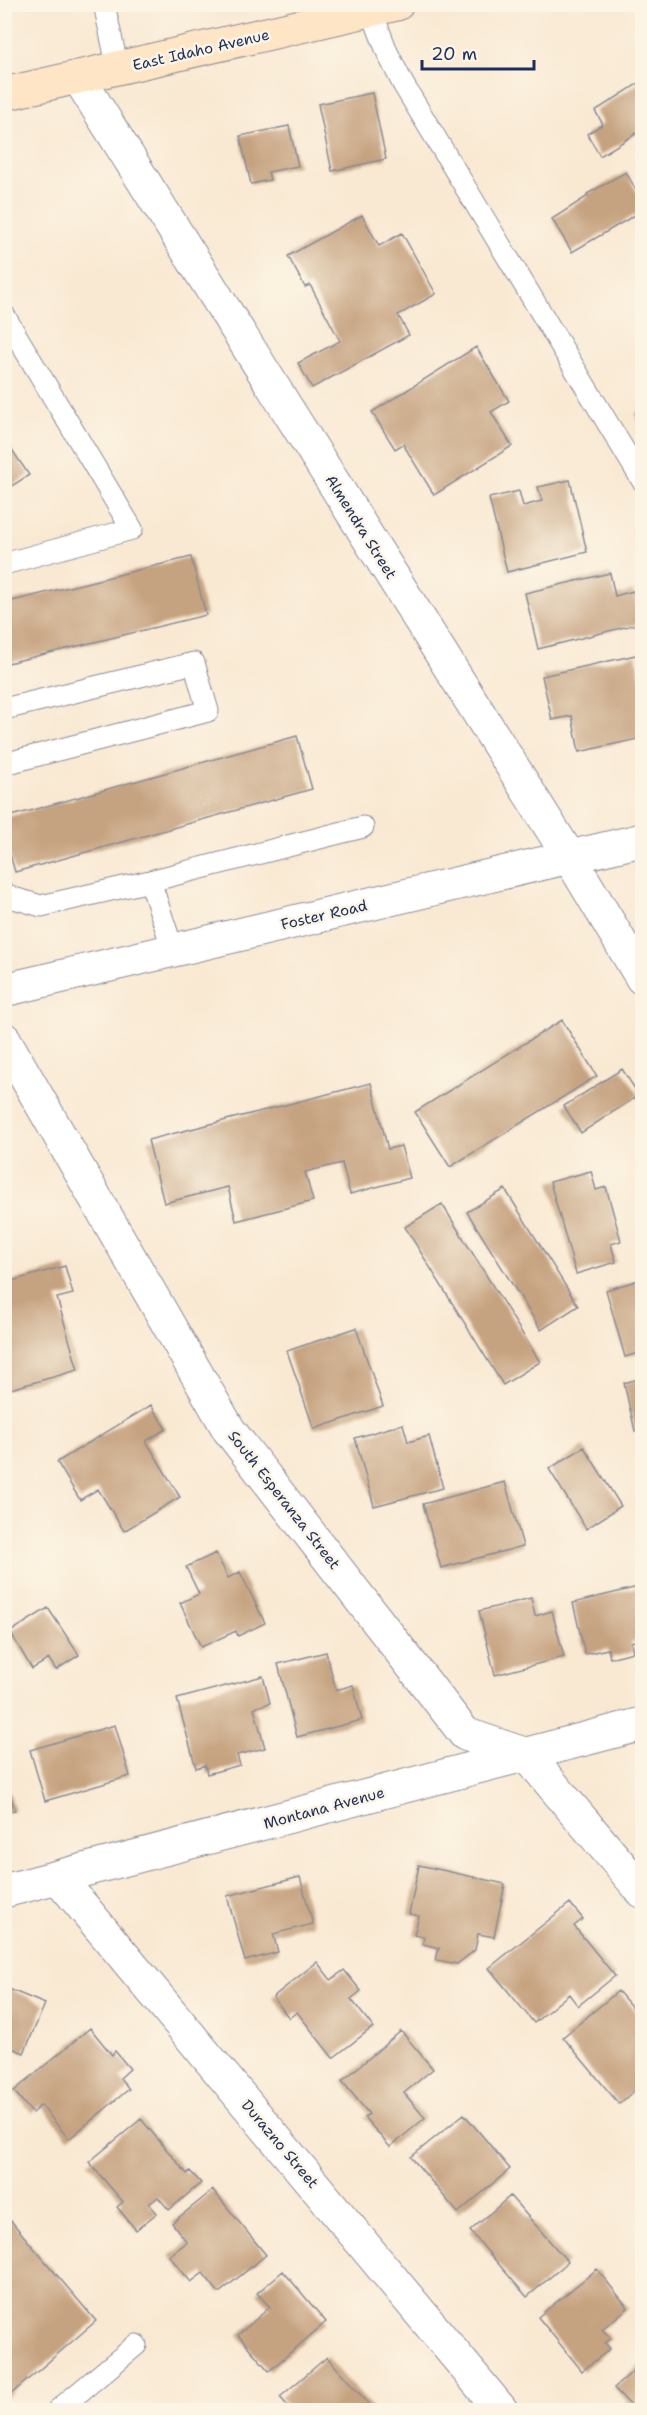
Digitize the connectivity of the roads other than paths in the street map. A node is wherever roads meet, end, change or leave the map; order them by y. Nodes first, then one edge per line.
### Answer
1 (104, 4) edge
2 (384, 7) edge
3 (118, 69) junction
4 (78, 77) junction
5 (4, 94) edge
6 (4, 315) edge
7 (642, 480) edge
8 (4, 564) edge
9 (4, 709) edge
10 (4, 764) edge
11 (363, 827) dead end
12 (642, 840) edge
13 (570, 858) junction
14 (150, 881) junction
15 (5, 895) edge
16 (173, 950) junction
17 (642, 978) edge
18 (4, 990) edge
19 (4, 1039) edge
20 (642, 1724) edge
21 (527, 1755) junction
22 (58, 1877) junction
23 (4, 1891) edge
24 (642, 1891) edge
25 (136, 2345) dead end
26 (58, 2410) edge
27 (501, 2410) edge

1 - 3 lane
2 - 3 street, East Idaho Avenue
2 - 7 lane
3 - 4 street, East Idaho Avenue
4 - 5 street, East Idaho Avenue
4 - 13 street, Almendra Street
6 - 8 lane
9 - 10 lane
11 - 14 lane
12 - 13 street, Foster Road
13 - 16 street, Foster Road
13 - 17 street, Almendra Street
14 - 15 lane
14 - 16 lane
16 - 18 street, Foster Road
19 - 21 street, South Esperanza Street
20 - 21 street, Montana Avenue
21 - 22 street, Montana Avenue
21 - 24 street
22 - 23 street, Montana Avenue
22 - 27 street, Durazno Street
25 - 26 lane

